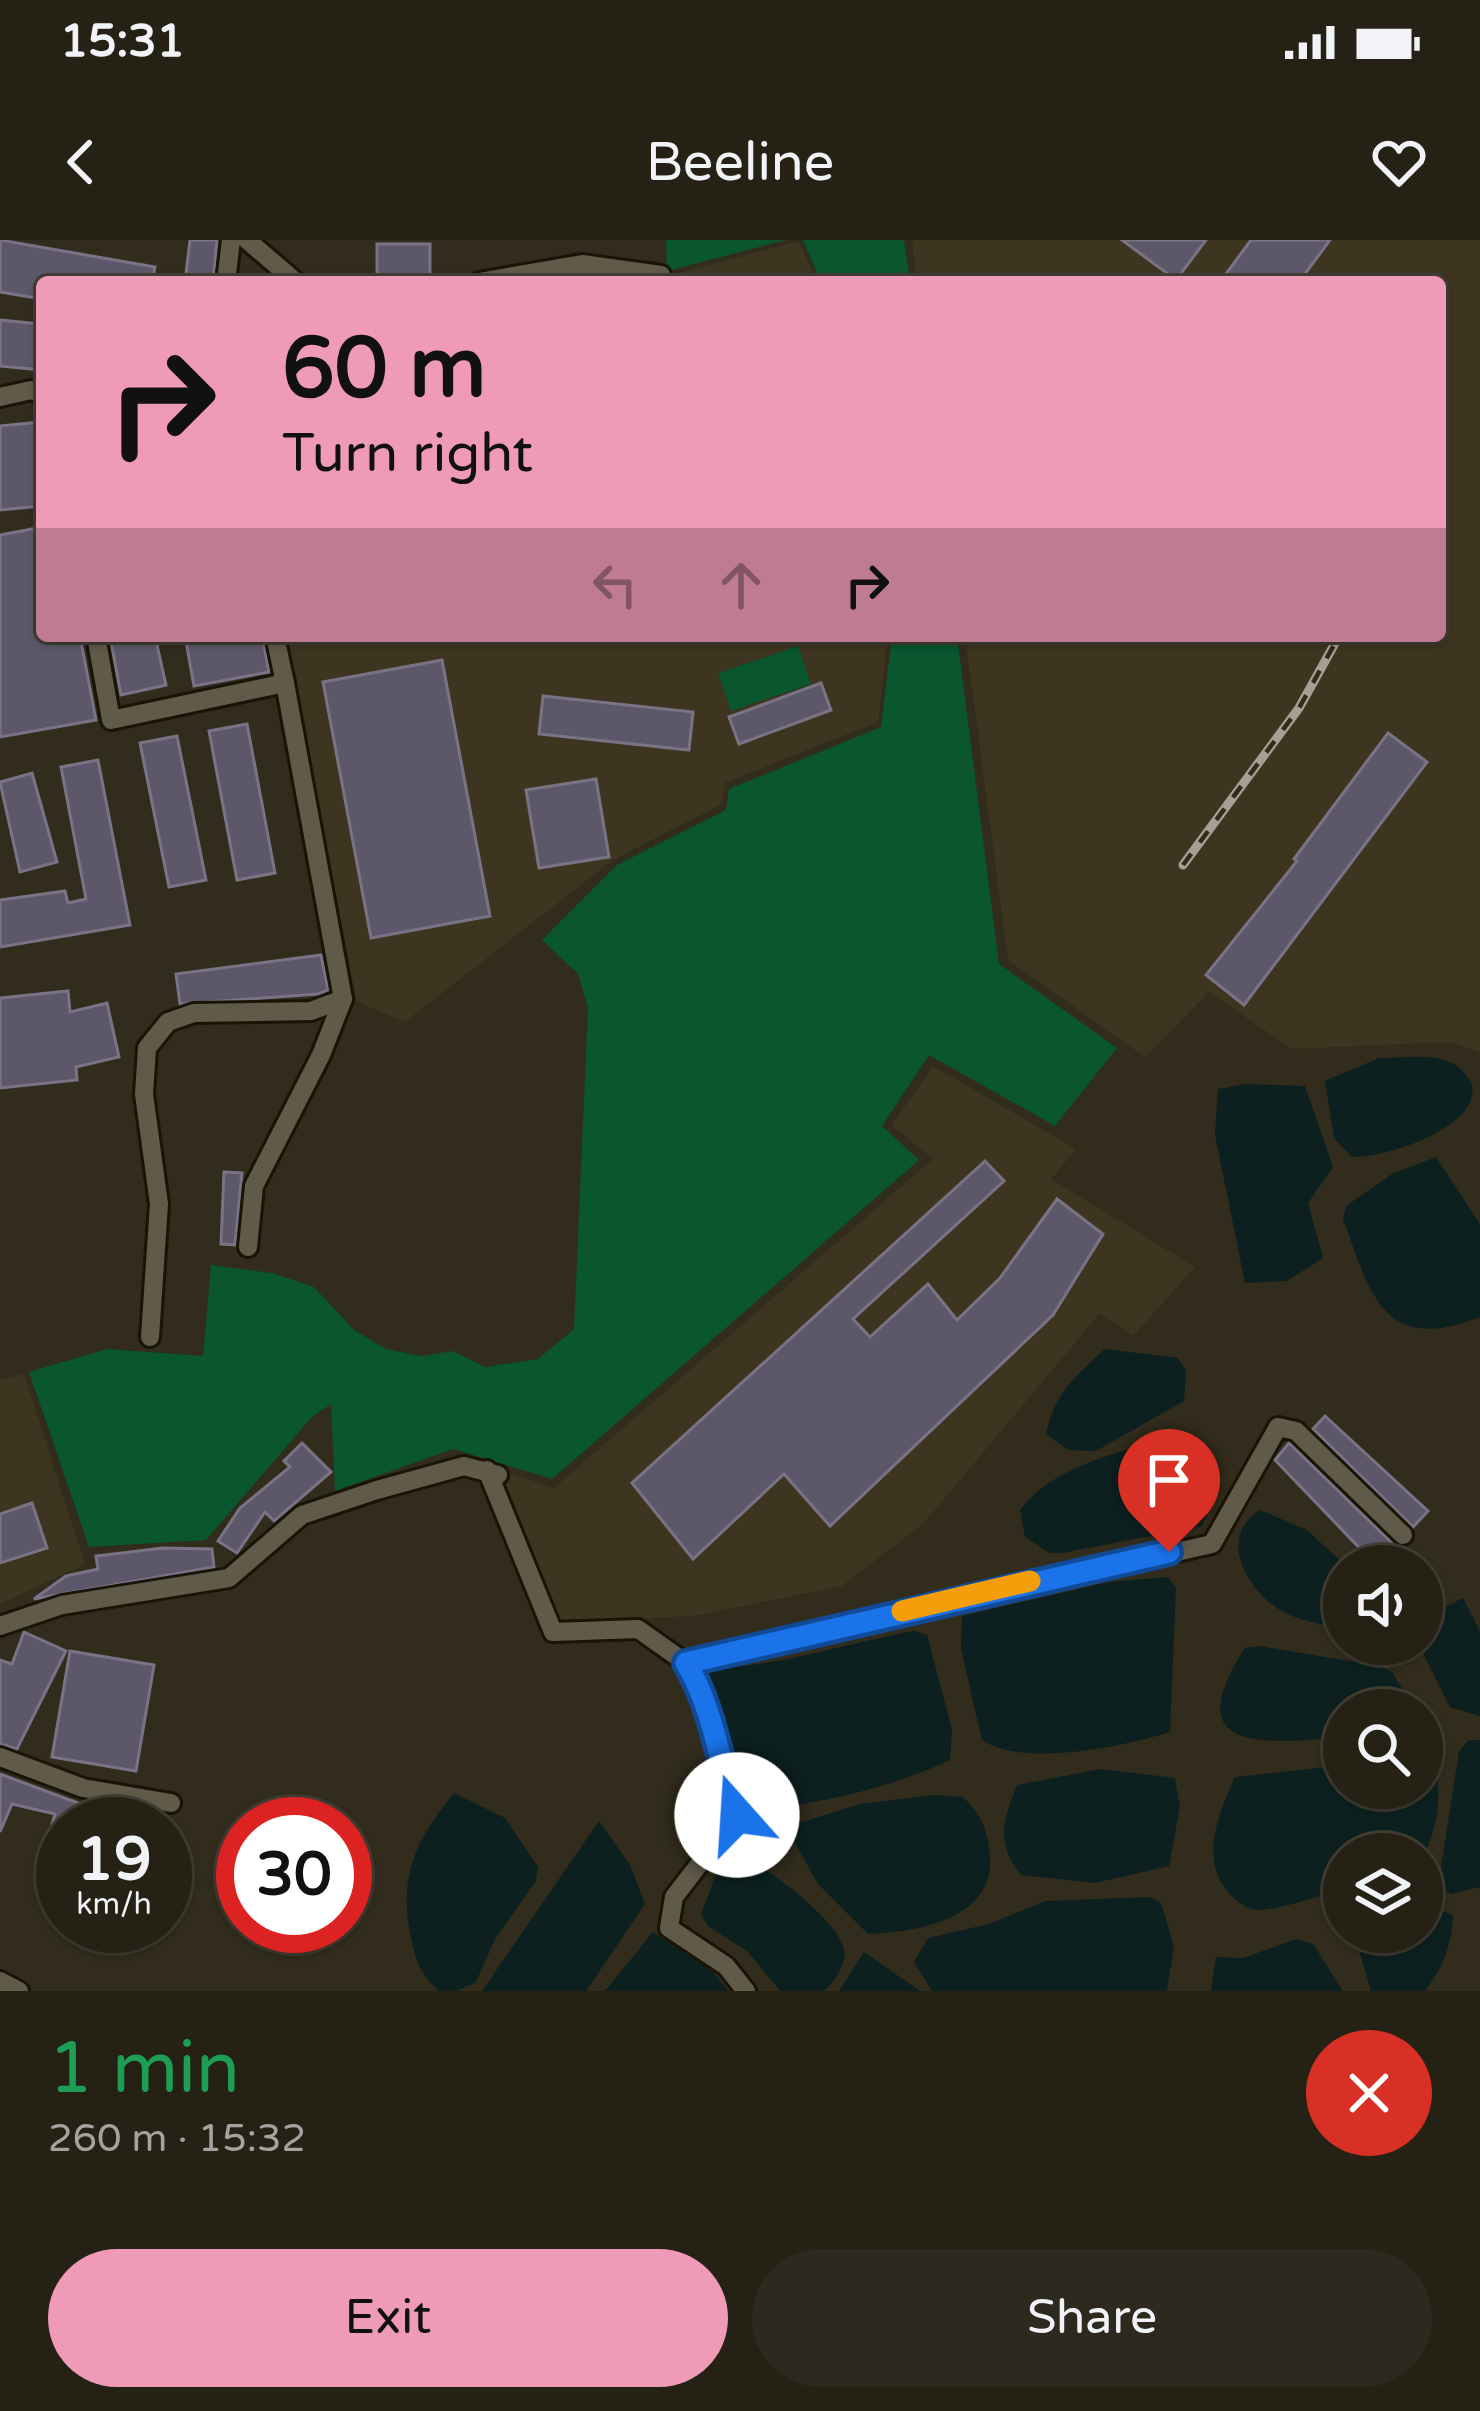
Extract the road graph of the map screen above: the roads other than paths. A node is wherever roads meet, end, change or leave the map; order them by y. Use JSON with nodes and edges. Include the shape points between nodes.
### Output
{"nodes":[{"id":1,"x":231,"y":240,"type":"edge"},
{"id":2,"x":247,"y":240,"type":"edge"},
{"id":3,"x":661,"y":275,"type":"dead end"},
{"id":4,"x":227,"y":276,"type":"edge"},
{"id":5,"x":289,"y":276,"type":"edge"},
{"id":6,"x":513,"y":276,"type":"edge"},
{"id":7,"x":36,"y":392,"type":"edge"},
{"id":8,"x":0,"y":398,"type":"edge"},
{"id":9,"x":97,"y":642,"type":"edge"},
{"id":10,"x":275,"y":642,"type":"edge"},
{"id":11,"x":285,"y":683,"type":"junction"},
{"id":12,"x":343,"y":999,"type":"junction"},
{"id":13,"x":248,"y":1247,"type":"dead end"},
{"id":14,"x":150,"y":1337,"type":"dead end"},
{"id":15,"x":1403,"y":1534,"type":"dead end"},
{"id":16,"x":0,"y":1626,"type":"edge"},
{"id":17,"x":686,"y":1663,"type":"junction"},
{"id":18,"x":0,"y":1757,"type":"edge"},
{"id":19,"x":136,"y":1797,"type":"edge"},
{"id":20,"x":0,"y":1981,"type":"edge"},
{"id":21,"x":19,"y":1991,"type":"edge"},
{"id":22,"x":746,"y":1991,"type":"edge"}],
"edges":[{"from":1,"to":4,"type":"street"},
{"from":2,"to":5,"type":"street"},
{"from":3,"to":6,"type":"street","via":[[582,264]]},
{"from":7,"to":8,"type":"street"},
{"from":9,"to":11,"type":"street","via":[[111,719]]},
{"from":10,"to":11,"type":"street"},
{"from":11,"to":12,"type":"street"},
{"from":12,"to":13,"type":"street","via":[[254,1186]]},
{"from":12,"to":14,"type":"street","via":[[311,1011],[194,1013],[168,1022],[147,1048],[144,1094],[159,1204]]},
{"from":15,"to":17,"type":"street","via":[[1296,1431],[1278,1427],[1212,1544]]},
{"from":16,"to":17,"type":"street","via":[[62,1605],[229,1578],[302,1515],[464,1466],[494,1473],[553,1633],[638,1629]]},
{"from":17,"to":22,"type":"street","via":[[706,1696],[737,1815],[674,1897],[669,1928],[726,1966]]},
{"from":18,"to":19,"type":"street","via":[[83,1788]]},
{"from":20,"to":21,"type":"street"}]}
